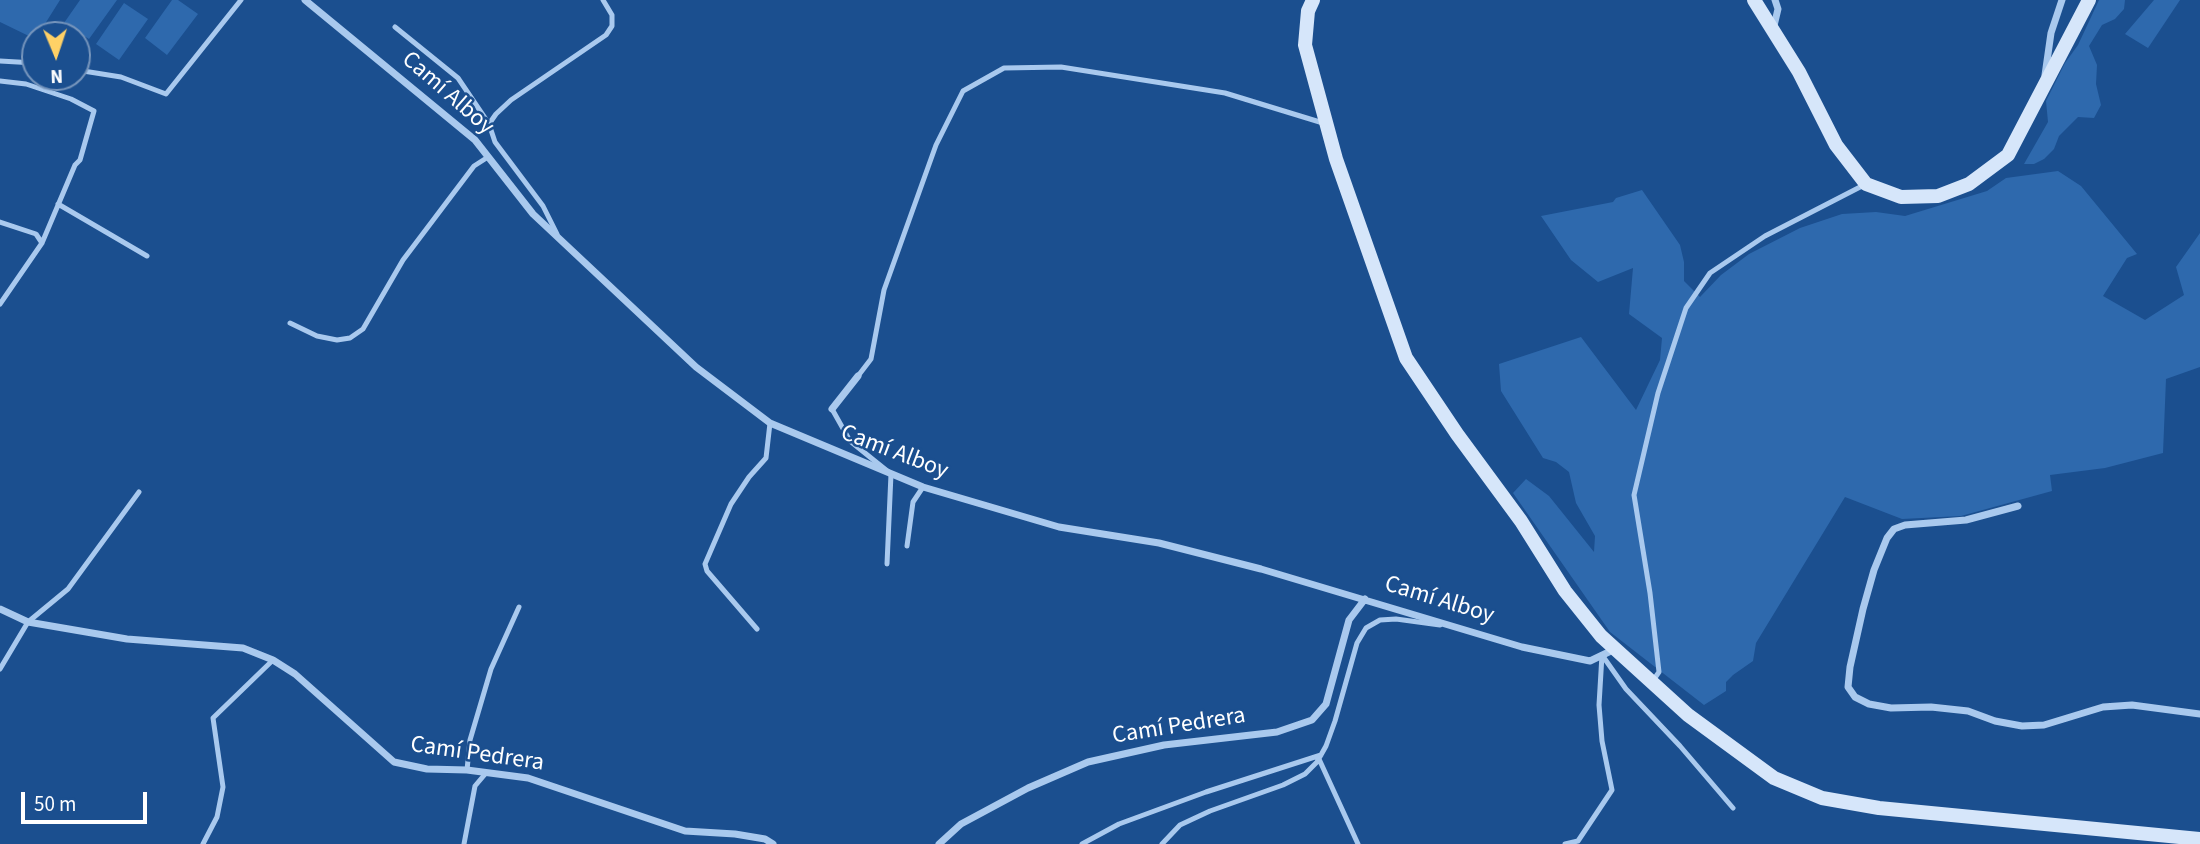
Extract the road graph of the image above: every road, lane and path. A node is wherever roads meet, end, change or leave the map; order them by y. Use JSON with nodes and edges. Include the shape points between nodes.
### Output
{"nodes":[{"id":1,"x":240,"y":0,"type":"edge"},
{"id":2,"x":305,"y":0,"type":"edge"},
{"id":3,"x":603,"y":0,"type":"edge"},
{"id":4,"x":1313,"y":0,"type":"edge"},
{"id":5,"x":1754,"y":0,"type":"edge"},
{"id":6,"x":1775,"y":0,"type":"edge"},
{"id":7,"x":2062,"y":0,"type":"edge"},
{"id":8,"x":2089,"y":0,"type":"edge"},
{"id":9,"x":395,"y":27,"type":"dead end"},
{"id":10,"x":1773,"y":31,"type":"junction"},
{"id":11,"x":0,"y":61,"type":"edge"},
{"id":12,"x":21,"y":63,"type":"edge"},
{"id":13,"x":91,"y":72,"type":"edge"},
{"id":14,"x":0,"y":81,"type":"edge"},
{"id":15,"x":2044,"y":86,"type":"junction"},
{"id":16,"x":489,"y":124,"type":"junction"},
{"id":17,"x":1326,"y":124,"type":"junction"},
{"id":18,"x":488,"y":157,"type":"junction"},
{"id":19,"x":1866,"y":184,"type":"junction"},
{"id":20,"x":58,"y":204,"type":"junction"},
{"id":21,"x":0,"y":222,"type":"edge"},
{"id":22,"x":560,"y":240,"type":"junction"},
{"id":23,"x":42,"y":243,"type":"junction"},
{"id":24,"x":147,"y":256,"type":"dead end"},
{"id":25,"x":0,"y":304,"type":"edge"},
{"id":26,"x":290,"y":323,"type":"dead end"},
{"id":27,"x":858,"y":376,"type":"joint"},
{"id":28,"x":832,"y":410,"type":"joint"},
{"id":29,"x":770,"y":423,"type":"junction"},
{"id":30,"x":891,"y":474,"type":"junction"},
{"id":31,"x":923,"y":487,"type":"junction"},
{"id":32,"x":139,"y":492,"type":"dead end"},
{"id":33,"x":2018,"y":506,"type":"dead end"},
{"id":34,"x":907,"y":546,"type":"dead end"},
{"id":35,"x":887,"y":564,"type":"dead end"},
{"id":36,"x":1365,"y":599,"type":"junction"},
{"id":37,"x":519,"y":607,"type":"dead end"},
{"id":38,"x":0,"y":609,"type":"edge"},
{"id":39,"x":28,"y":622,"type":"junction"},
{"id":40,"x":757,"y":629,"type":"dead end"},
{"id":41,"x":1464,"y":629,"type":"junction"},
{"id":42,"x":1609,"y":652,"type":"junction"},
{"id":43,"x":274,"y":660,"type":"junction"},
{"id":44,"x":0,"y":669,"type":"edge"},
{"id":45,"x":1652,"y":682,"type":"junction"},
{"id":46,"x":2200,"y":714,"type":"edge"},
{"id":47,"x":1320,"y":757,"type":"junction"},
{"id":48,"x":467,"y":770,"type":"junction"},
{"id":49,"x":486,"y":773,"type":"junction"},
{"id":50,"x":1733,"y":808,"type":"dead end"},
{"id":51,"x":2200,"y":839,"type":"edge"},
{"id":52,"x":203,"y":844,"type":"edge"},
{"id":53,"x":464,"y":844,"type":"edge"},
{"id":54,"x":773,"y":844,"type":"edge"},
{"id":55,"x":939,"y":844,"type":"edge"},
{"id":56,"x":1082,"y":844,"type":"edge"},
{"id":57,"x":1162,"y":844,"type":"edge"},
{"id":58,"x":1359,"y":844,"type":"edge"},
{"id":59,"x":1564,"y":844,"type":"edge"}],
"edges":[{"from":1,"to":13,"type":"lane","via":[[166,94],[121,77]]},
{"from":2,"to":18,"type":"street","name":"Camí Alboy","via":[[475,139]]},
{"from":3,"to":16,"type":"lane","via":[[612,15],[606,35],[511,100]]},
{"from":4,"to":17,"type":"main road","via":[[1304,45]]},
{"from":5,"to":10,"type":"main road"},
{"from":6,"to":10,"type":"street","via":[[1779,9]]},
{"from":7,"to":15,"type":"street","via":[[2051,33]]},
{"from":8,"to":15,"type":"main road"},
{"from":9,"to":16,"type":"lane","via":[[458,78]]},
{"from":10,"to":19,"type":"main road","via":[[1836,145]]},
{"from":11,"to":12,"type":"lane"},
{"from":14,"to":20,"type":"lane","via":[[26,84],[94,111],[80,159]]},
{"from":15,"to":19,"type":"main road","via":[[2008,155],[1969,184],[1938,196],[1900,197]]},
{"from":16,"to":22,"type":"lane","via":[[495,142],[543,206]]},
{"from":17,"to":27,"type":"lane","via":[[1225,93],[1060,67],[1004,68],[963,91],[936,145],[884,290],[871,359]]},
{"from":17,"to":42,"type":"main road","via":[[1406,358]]},
{"from":18,"to":22,"type":"street","name":"Camí Alboy"},
{"from":18,"to":26,"type":"lane","via":[[474,166],[403,260],[363,329],[337,340]]},
{"from":19,"to":45,"type":"lane","via":[[1765,236],[1710,273],[1686,308],[1658,393],[1634,495],[1659,672]]},
{"from":20,"to":23,"type":"lane"},
{"from":20,"to":24,"type":"lane"},
{"from":21,"to":23,"type":"lane","via":[[36,234]]},
{"from":22,"to":29,"type":"street","name":"Camí Alboy","via":[[696,367]]},
{"from":23,"to":25,"type":"lane"},
{"from":27,"to":28,"type":"street"},
{"from":28,"to":30,"type":"lane","via":[[850,441]]},
{"from":29,"to":30,"type":"street","name":"Camí Alboy"},
{"from":29,"to":40,"type":"lane","via":[[766,458],[730,504],[705,564]]},
{"from":30,"to":31,"type":"street","name":"Camí Alboy"},
{"from":30,"to":35,"type":"lane"},
{"from":31,"to":34,"type":"lane","via":[[913,502]]},
{"from":31,"to":36,"type":"street","name":"Camí Alboy","via":[[1059,527],[1159,543]]},
{"from":32,"to":39,"type":"lane","via":[[68,589]]},
{"from":33,"to":46,"type":"street","via":[[1966,520],[1894,529],[1874,570],[1863,609],[1848,688],[1855,697],[1891,708],[1931,706],[1968,711],[2022,726],[2044,725],[2103,707],[2133,705]]},
{"from":36,"to":41,"type":"street","name":"Camí Alboy"},
{"from":36,"to":55,"type":"street","name":"Camí Pedrera","via":[[1349,620],[1326,704],[1312,720],[1277,732],[1164,745],[1088,762],[961,824]]},
{"from":37,"to":48,"type":"lane","via":[[491,669],[470,740]]},
{"from":38,"to":39,"type":"street","name":"Camí Pedrera"},
{"from":39,"to":43,"type":"street","name":"Camí Pedrera","via":[[127,639],[243,649]]},
{"from":39,"to":44,"type":"lane"},
{"from":41,"to":42,"type":"street","name":"Camí Alboy","via":[[1590,661]]},
{"from":41,"to":47,"type":"lane","via":[[1396,619],[1380,620],[1366,628]]},
{"from":42,"to":45,"type":"main road"},
{"from":42,"to":50,"type":"lane","via":[[1626,689]]},
{"from":42,"to":59,"type":"lane","via":[[1599,705],[1612,790],[1578,841]]},
{"from":43,"to":48,"type":"street","name":"Camí Pedrera","via":[[394,762]]},
{"from":43,"to":52,"type":"lane","via":[[213,718],[223,787],[217,817]]},
{"from":45,"to":51,"type":"main road","via":[[1688,715],[1774,778],[1822,798],[1879,808]]},
{"from":47,"to":56,"type":"lane","via":[[1206,792],[1119,824]]},
{"from":47,"to":57,"type":"lane","via":[[1305,774],[1283,785],[1180,825]]},
{"from":47,"to":58,"type":"lane"},
{"from":48,"to":49,"type":"street","name":"Camí Pedrera"},
{"from":49,"to":53,"type":"lane","via":[[475,786]]},
{"from":49,"to":54,"type":"street","name":"Camí Pedrera","via":[[528,778],[685,831],[735,834]]}]}
